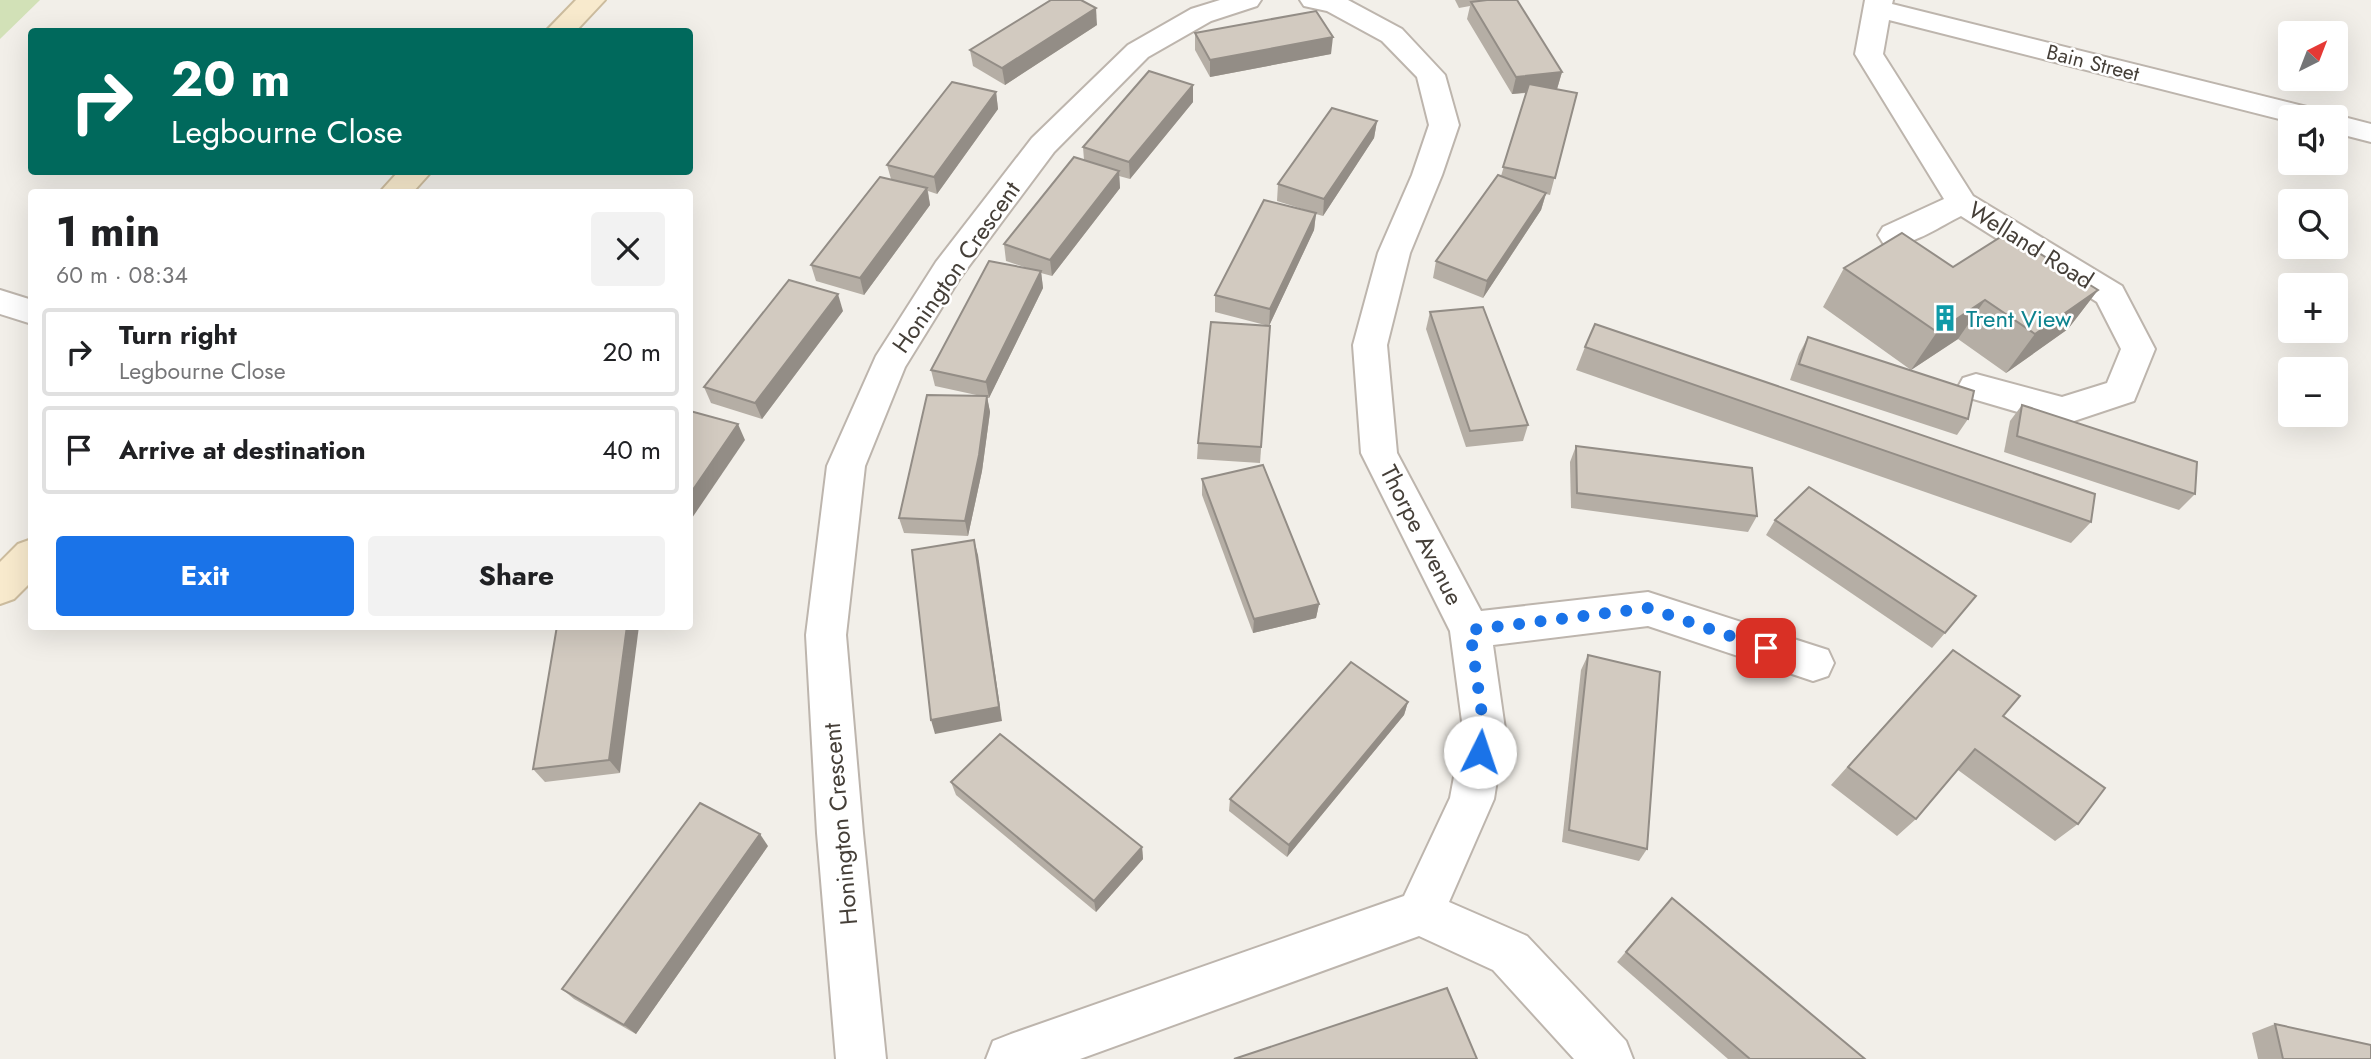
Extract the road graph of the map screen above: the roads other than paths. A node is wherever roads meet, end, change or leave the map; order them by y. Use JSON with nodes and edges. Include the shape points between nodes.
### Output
{"nodes":[{"id":1,"x":591,"y":0,"type":"edge"},
{"id":2,"x":1247,"y":0,"type":"edge"},
{"id":3,"x":1314,"y":0,"type":"edge"},
{"id":4,"x":1878,"y":4,"type":"edge"},
{"id":5,"x":563,"y":28,"type":"edge"},
{"id":6,"x":2278,"y":109,"type":"edge"},
{"id":7,"x":2348,"y":127,"type":"edge"},
{"id":8,"x":2371,"y":133,"type":"edge"},
{"id":9,"x":413,"y":175,"type":"edge"},
{"id":10,"x":398,"y":189,"type":"edge"},
{"id":11,"x":1962,"y":203,"type":"junction"},
{"id":12,"x":1894,"y":234,"type":"edge"},
{"id":13,"x":0,"y":302,"type":"edge"},
{"id":14,"x":28,"y":311,"type":"edge"},
{"id":15,"x":1976,"y":387,"type":"dead end"},
{"id":16,"x":28,"y":559,"type":"edge"},
{"id":17,"x":0,"y":587,"type":"edge"},
{"id":18,"x":1470,"y":630,"type":"junction"},
{"id":19,"x":1813,"y":663,"type":"dead end"},
{"id":20,"x":1420,"y":913,"type":"junction"},
{"id":21,"x":860,"y":1059,"type":"edge"},
{"id":22,"x":1010,"y":1059,"type":"edge"},
{"id":23,"x":1608,"y":1059,"type":"edge"}],
"edges":[{"from":1,"to":5,"type":"main road"},
{"from":2,"to":21,"type":"street","name":"Honington Crescent","via":[[1201,15],[1138,51],[1043,145],[948,270],[888,365],[846,466],[826,635]]},
{"from":3,"to":18,"type":"street","name":"Thorpe Avenue","via":[[1335,4],[1392,35],[1431,75],[1444,125],[1394,253],[1370,345],[1379,453]]},
{"from":4,"to":6,"type":"street","name":"Bain Street"},
{"from":4,"to":11,"type":"street","name":"Welland Road","via":[[1869,54]]},
{"from":7,"to":8,"type":"street"},
{"from":9,"to":10,"type":"main road"},
{"from":11,"to":12,"type":"street"},
{"from":11,"to":15,"type":"street","name":"Welland Road","via":[[2110,294],[2138,349],[2121,392],[2062,411]]},
{"from":13,"to":14,"type":"street"},
{"from":16,"to":17,"type":"main road"},
{"from":18,"to":19,"type":"street","via":[[1648,608]]},
{"from":18,"to":20,"type":"street","name":"Thorpe Avenue","via":[[1484,729],[1472,799]]},
{"from":20,"to":22,"type":"street"},
{"from":20,"to":23,"type":"street","via":[[1510,953]]}]}
